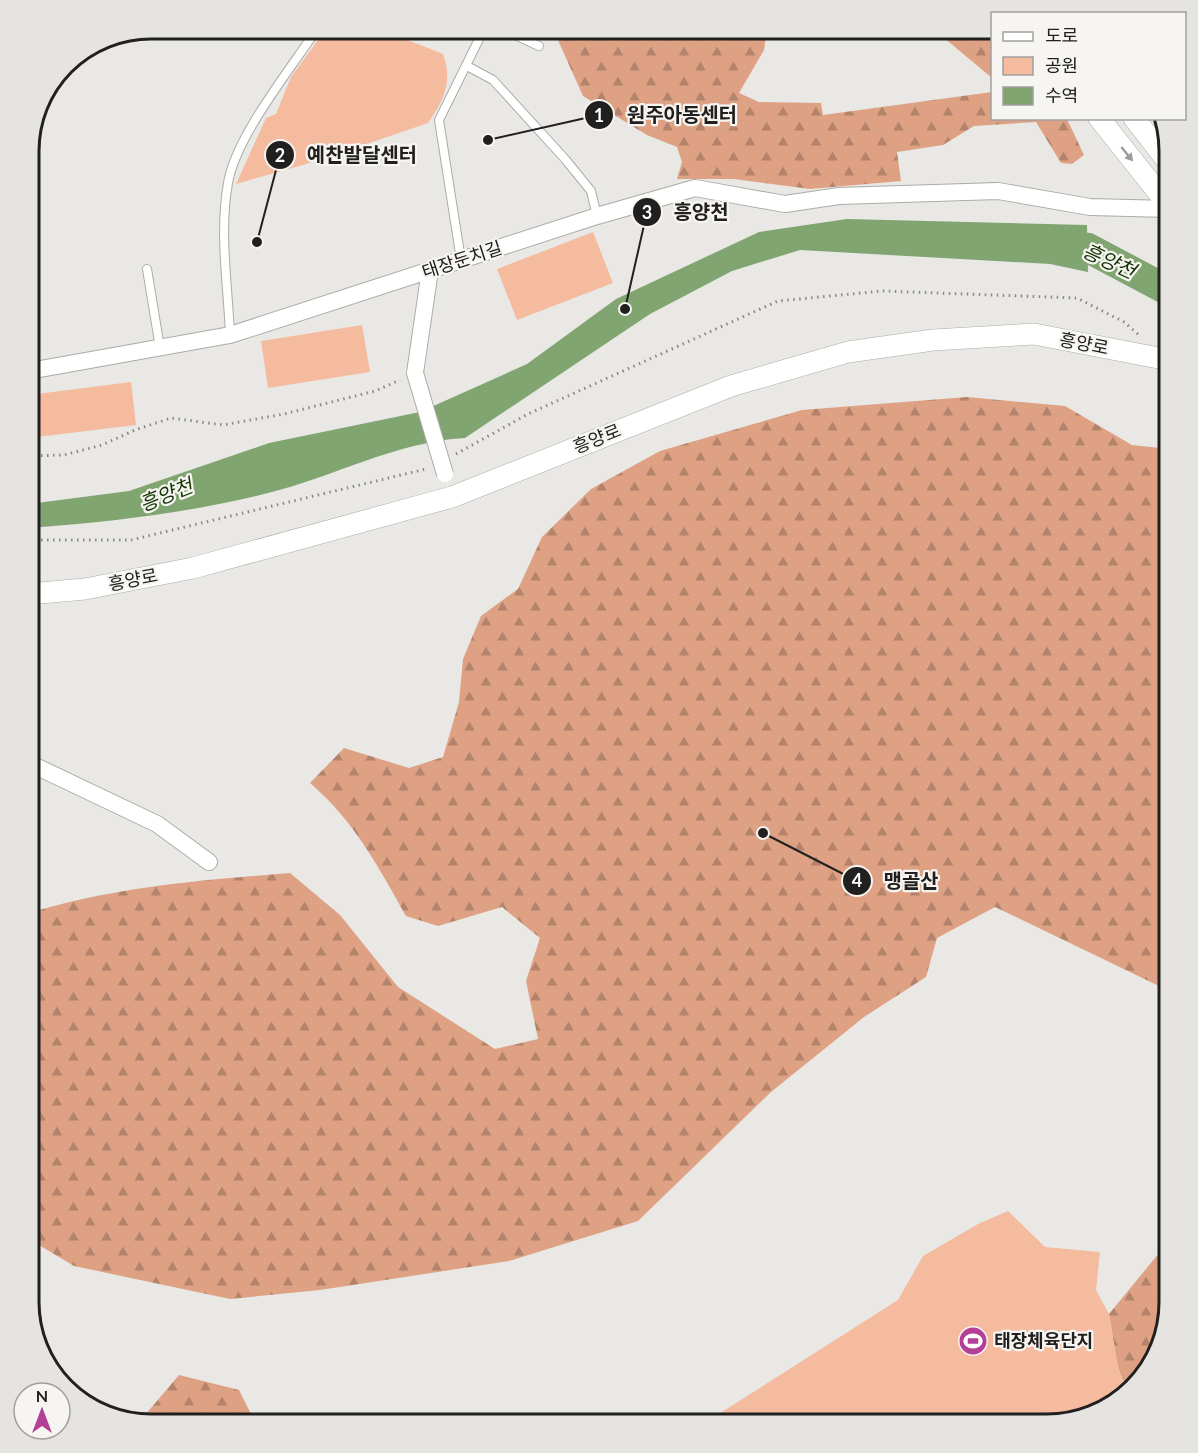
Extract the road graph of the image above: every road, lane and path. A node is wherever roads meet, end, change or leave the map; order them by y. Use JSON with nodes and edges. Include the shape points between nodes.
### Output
{"nodes":[{"id":1,"x":310,"y":39,"type":"edge"},
{"id":2,"x":479,"y":39,"type":"edge"},
{"id":3,"x":524,"y":39,"type":"edge"},
{"id":4,"x":539,"y":46,"type":"dead end"},
{"id":5,"x":467,"y":66,"type":"junction"},
{"id":6,"x":1101,"y":120,"type":"edge"},
{"id":7,"x":1136,"y":120,"type":"edge"},
{"id":8,"x":1159,"y":149,"type":"edge"},
{"id":9,"x":1159,"y":194,"type":"edge"},
{"id":10,"x":1159,"y":202,"type":"edge"},
{"id":11,"x":597,"y":216,"type":"junction"},
{"id":12,"x":462,"y":260,"type":"junction"},
{"id":13,"x":147,"y":269,"type":"dead end"},
{"id":14,"x":430,"y":270,"type":"junction"},
{"id":15,"x":230,"y":335,"type":"junction"},
{"id":16,"x":1141,"y":337,"type":"dead end"},
{"id":17,"x":160,"y":349,"type":"junction"},
{"id":18,"x":1159,"y":357,"type":"edge"},
{"id":19,"x":39,"y":368,"type":"edge"},
{"id":20,"x":415,"y":373,"type":"junction"},
{"id":21,"x":39,"y":456,"type":"edge"},
{"id":22,"x":452,"y":457,"type":"dead end"},
{"id":23,"x":439,"y":471,"type":"junction"},
{"id":24,"x":452,"y":497,"type":"junction"},
{"id":25,"x":39,"y":540,"type":"edge"},
{"id":26,"x":39,"y":593,"type":"edge"},
{"id":27,"x":39,"y":768,"type":"edge"},
{"id":28,"x":209,"y":862,"type":"dead end"}],
"edges":[{"from":1,"to":15,"type":"lane","via":[[244,141],[228,181],[223,233]]},
{"from":2,"to":5,"type":"lane"},
{"from":3,"to":4,"type":"lane"},
{"from":5,"to":11,"type":"lane","via":[[493,80],[565,159],[591,191]]},
{"from":5,"to":12,"type":"lane","via":[[439,120]]},
{"from":6,"to":9,"type":"street","one_way":true},
{"from":7,"to":8,"type":"street"},
{"from":10,"to":11,"type":"street","name":"태장둔치길","via":[[1090,207],[998,191],[839,196],[785,204],[695,188]]},
{"from":11,"to":12,"type":"street","name":"태장둔치길"},
{"from":12,"to":14,"type":"street","name":"태장둔치길"},
{"from":13,"to":17,"type":"lane"},
{"from":14,"to":15,"type":"street","name":"태장둔치길"},
{"from":14,"to":20,"type":"street"},
{"from":15,"to":17,"type":"street","name":"태장둔치길"},
{"from":16,"to":22,"type":"path","via":[[1124,322],[1077,298],[882,291],[778,301],[528,414]]},
{"from":17,"to":19,"type":"street","name":"태장둔치길"},
{"from":18,"to":24,"type":"street","name":"흥양로","via":[[1034,334],[933,340],[848,352],[731,386]]},
{"from":20,"to":21,"type":"path","via":[[375,392],[284,414],[223,425],[171,418],[102,445],[64,455]]},
{"from":20,"to":23,"type":"street","bridge":true},
{"from":23,"to":24,"type":"street"},
{"from":23,"to":25,"type":"path","via":[[131,540]]},
{"from":24,"to":26,"type":"street","name":"흥양로","via":[[193,568],[85,589]]},
{"from":27,"to":28,"type":"street","via":[[157,824]]}]}
